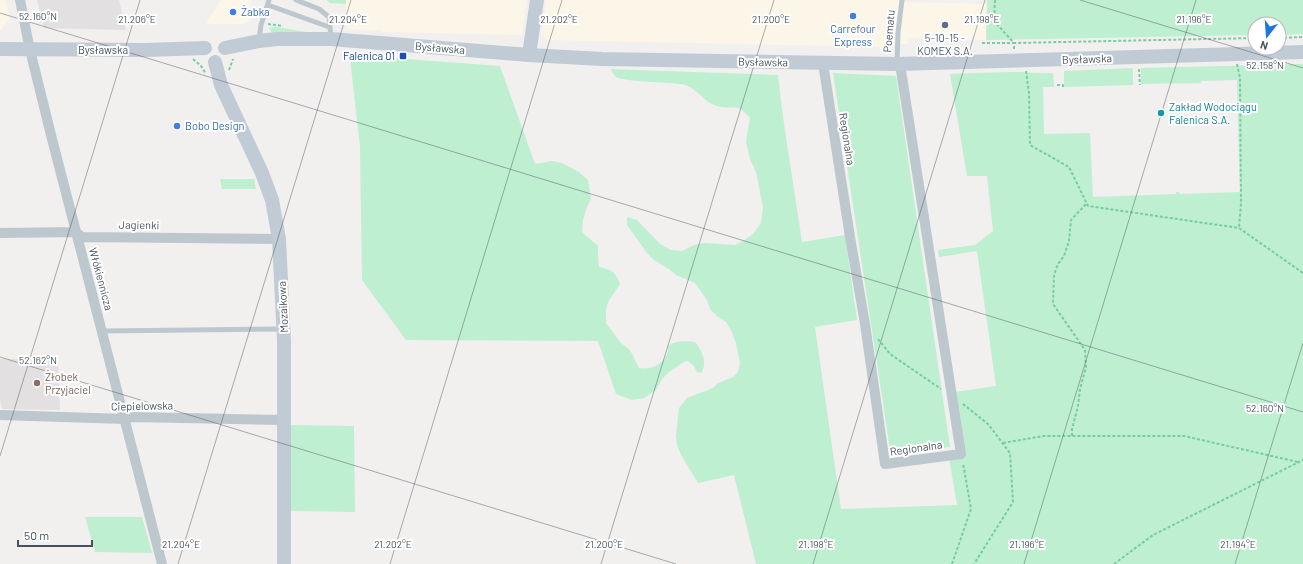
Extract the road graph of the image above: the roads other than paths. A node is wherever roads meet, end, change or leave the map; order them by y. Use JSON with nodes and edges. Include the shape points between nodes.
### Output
{"nodes":[{"id":1,"x":20,"y":0,"type":"edge"},
{"id":2,"x":296,"y":0,"type":"edge"},
{"id":3,"x":537,"y":0,"type":"edge"},
{"id":4,"x":902,"y":0,"type":"edge"},
{"id":5,"x":269,"y":3,"type":"edge"},
{"id":6,"x":330,"y":33,"type":"junction"},
{"id":7,"x":259,"y":40,"type":"junction"},
{"id":8,"x":205,"y":48,"type":"junction"},
{"id":9,"x":225,"y":48,"type":"junction"},
{"id":10,"x":0,"y":49,"type":"edge"},
{"id":11,"x":30,"y":50,"type":"junction"},
{"id":12,"x":1303,"y":52,"type":"edge"},
{"id":13,"x":529,"y":56,"type":"junction"},
{"id":14,"x":215,"y":62,"type":"junction"},
{"id":15,"x":823,"y":63,"type":"junction"},
{"id":16,"x":898,"y":64,"type":"junction"},
{"id":17,"x":76,"y":232,"type":"junction"},
{"id":18,"x":0,"y":233,"type":"edge"},
{"id":19,"x":279,"y":239,"type":"junction"},
{"id":20,"x":284,"y":329,"type":"junction"},
{"id":21,"x":102,"y":331,"type":"junction"},
{"id":22,"x":0,"y":415,"type":"edge"},
{"id":23,"x":124,"y":419,"type":"junction"},
{"id":24,"x":284,"y":420,"type":"junction"},
{"id":25,"x":162,"y":564,"type":"edge"},
{"id":26,"x":284,"y":564,"type":"edge"}],
"edges":[{"from":1,"to":11,"type":"street","name":"Włókiennicza"},
{"from":2,"to":6,"type":"lane","via":[[320,9],[328,17]]},
{"from":3,"to":13,"type":"street"},
{"from":4,"to":16,"type":"lane","name":"Poematu"},
{"from":5,"to":6,"type":"lane"},
{"from":5,"to":7,"type":"lane"},
{"from":6,"to":7,"type":"street","name":"Bysławska"},
{"from":6,"to":13,"type":"street","name":"Bysławska"},
{"from":7,"to":9,"type":"street","name":"Bysławska"},
{"from":8,"to":9,"type":"street","via":[[209,43],[216,41]]},
{"from":8,"to":11,"type":"street","name":"Bysławska"},
{"from":8,"to":14,"type":"street","via":[[206,56]]},
{"from":9,"to":14,"type":"street","via":[[224,57]]},
{"from":10,"to":11,"type":"street","name":"Bysławska"},
{"from":11,"to":17,"type":"street","name":"Włókiennicza"},
{"from":12,"to":16,"type":"street","name":"Bysławska"},
{"from":13,"to":15,"type":"street","name":"Bysławska"},
{"from":14,"to":19,"type":"street","name":"Mozaikowa","via":[[221,85],[262,172],[272,200]]},
{"from":15,"to":16,"type":"street","name":"Bysławska"},
{"from":15,"to":16,"type":"street","name":"Regionalna","via":[[885,464],[961,454]]},
{"from":17,"to":18,"type":"street","name":"Jagienki"},
{"from":17,"to":19,"type":"street","name":"Jagienki","via":[[82,237]]},
{"from":17,"to":21,"type":"street","name":"Włókiennicza"},
{"from":19,"to":20,"type":"street","name":"Mozaikowa"},
{"from":20,"to":21,"type":"lane"},
{"from":20,"to":24,"type":"street","name":"Mozaikowa"},
{"from":21,"to":23,"type":"street","name":"Włókiennicza"},
{"from":22,"to":23,"type":"street","name":"Ciepielowska"},
{"from":23,"to":24,"type":"street","name":"Ciepielowska","via":[[133,417]]},
{"from":23,"to":25,"type":"street","name":"Włókiennicza"},
{"from":24,"to":26,"type":"street","name":"Mozaikowa"}]}
